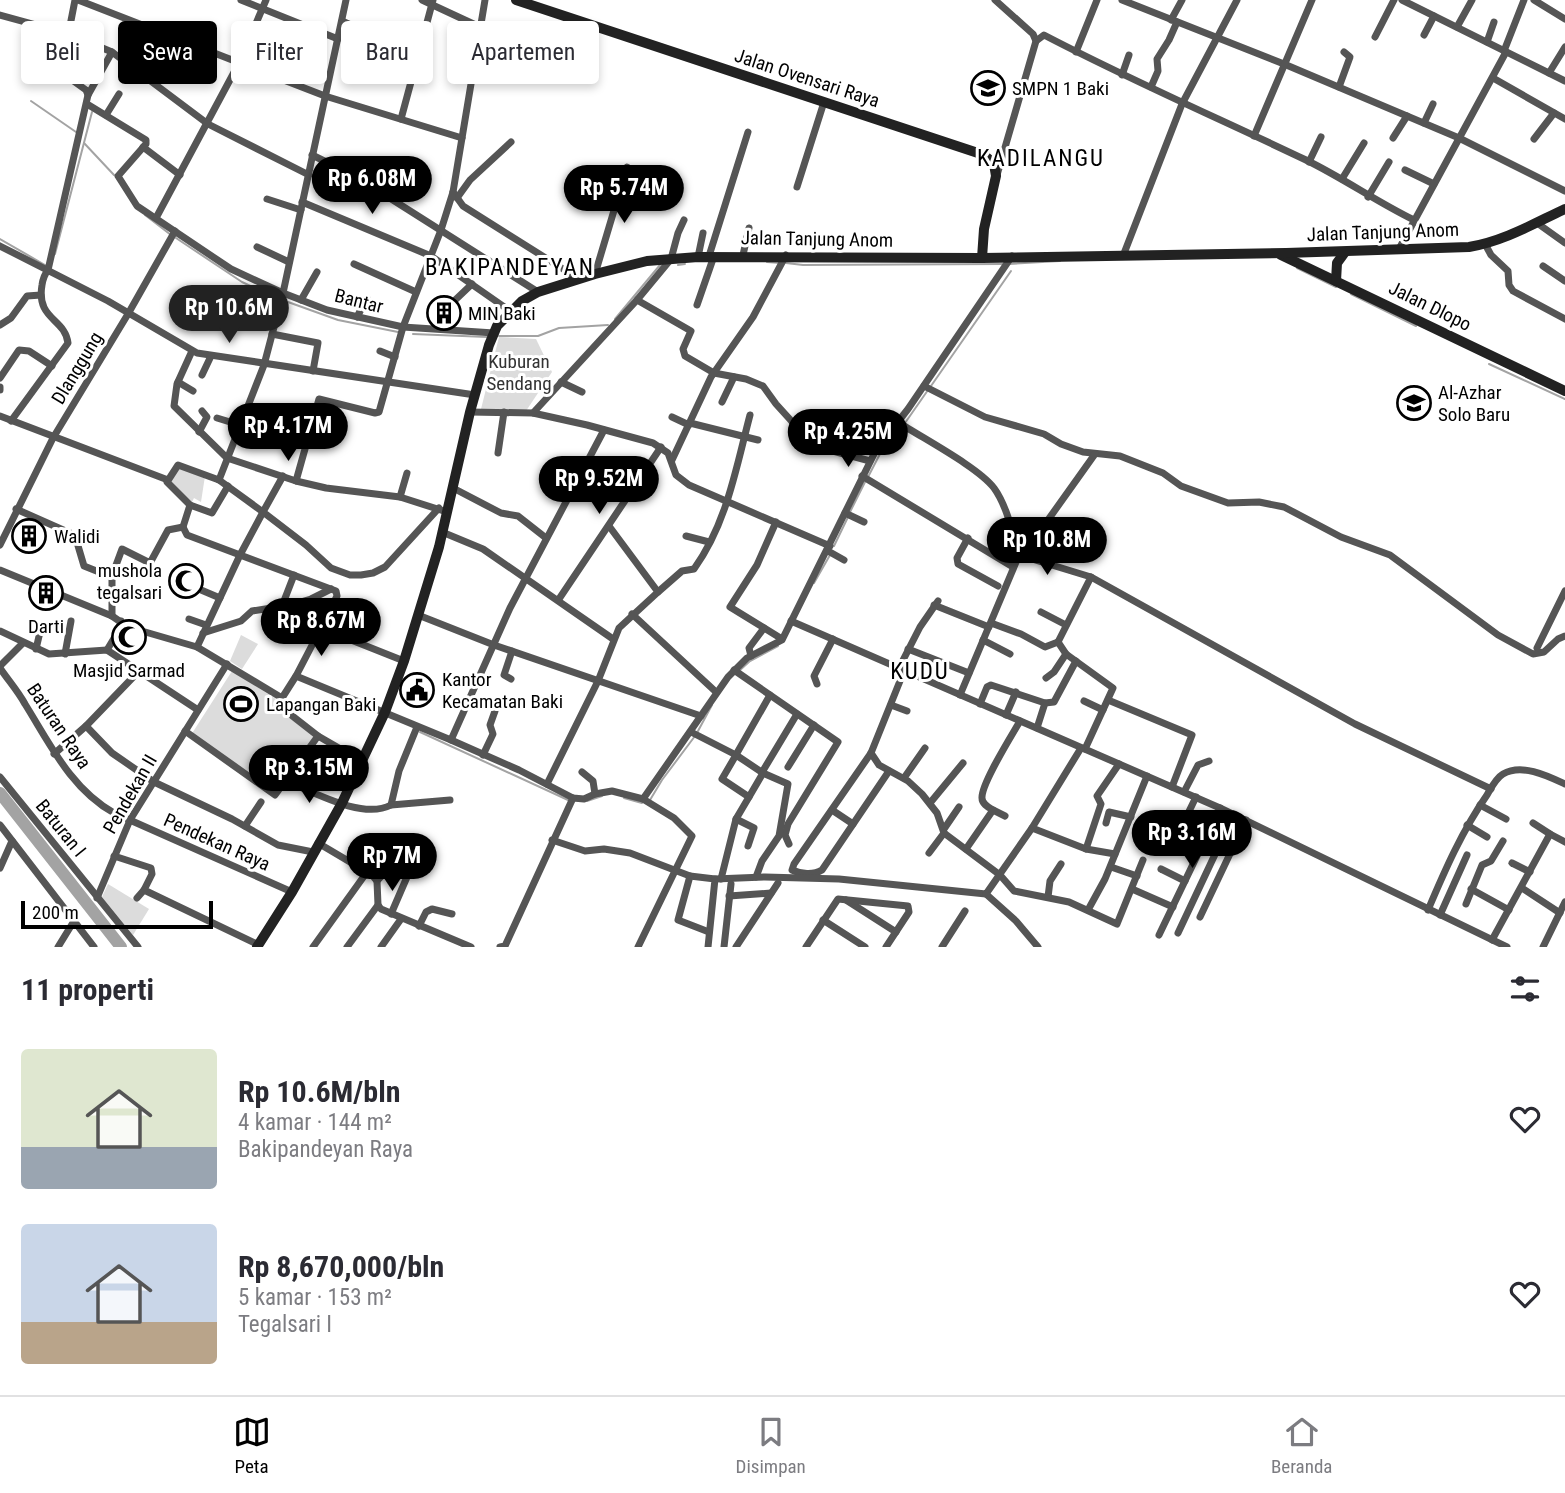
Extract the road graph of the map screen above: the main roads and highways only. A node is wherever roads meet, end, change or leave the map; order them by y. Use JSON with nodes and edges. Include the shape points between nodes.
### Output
{"nodes":[{"id":1,"x":516,"y":0,"type":"edge"},
{"id":2,"x":1565,"y":209,"type":"edge"},
{"id":3,"x":1345,"y":251,"type":"junction"},
{"id":4,"x":1279,"y":254,"type":"junction"},
{"id":5,"x":982,"y":258,"type":"junction"},
{"id":6,"x":1336,"y":281,"type":"junction"},
{"id":7,"x":1565,"y":391,"type":"edge"},
{"id":8,"x":258,"y":946,"type":"edge"}],
"edges":[{"from":1,"to":5,"type":"main road","name":"Jalan Ovensari Raya","via":[[984,155],[994,164],[996,176]]},
{"from":2,"to":3,"type":"main road","name":"Jalan Tanjung Anom","via":[[1485,244]]},
{"from":3,"to":4,"type":"main road","name":"Jalan Tanjung Anom"},
{"from":3,"to":6,"type":"main road"},
{"from":4,"to":5,"type":"main road","name":"Jalan Tanjung Anom","via":[[1009,262]]},
{"from":4,"to":6,"type":"main road","name":"Jalan Dlopo"},
{"from":5,"to":8,"type":"main road","name":"Jalan Tanjung Anom","via":[[783,260],[743,255],[671,259],[637,263],[538,292],[510,311],[494,333],[453,488],[443,510],[442,532],[385,712],[342,803]]},
{"from":6,"to":7,"type":"main road","name":"Jalan Dlopo"}]}
